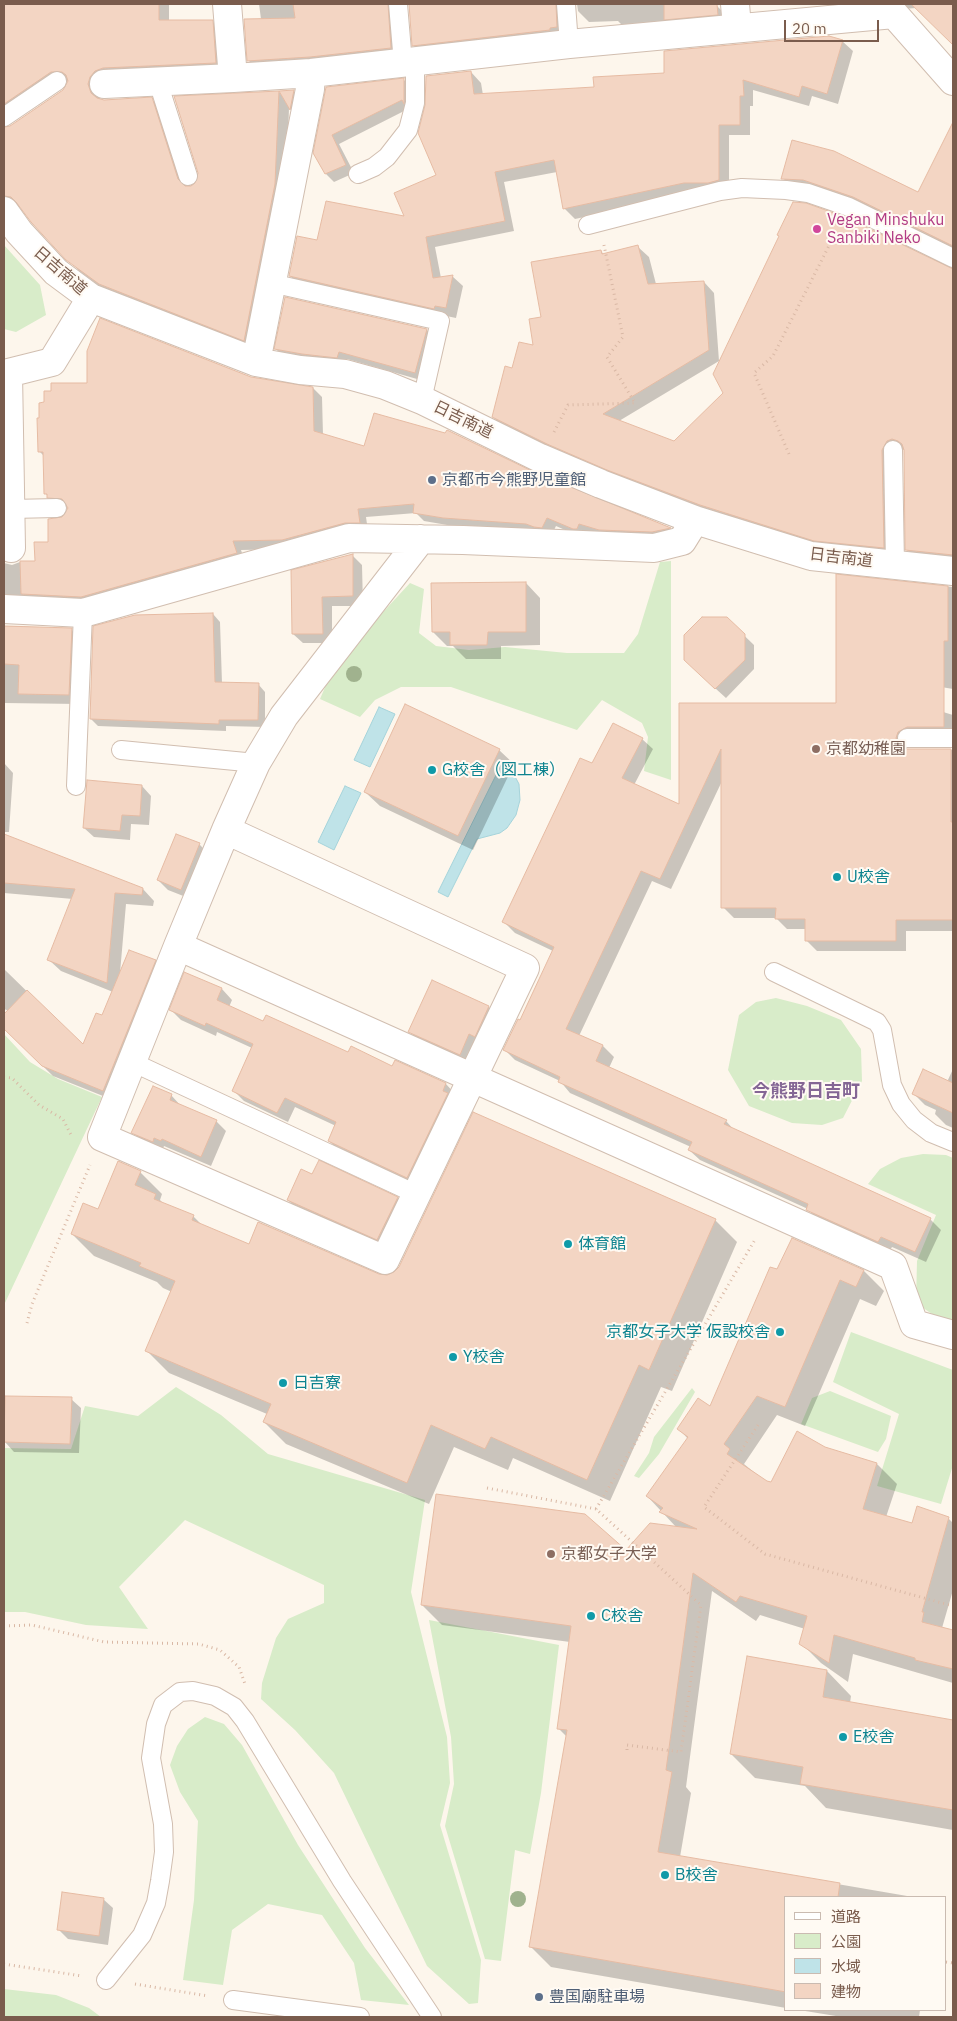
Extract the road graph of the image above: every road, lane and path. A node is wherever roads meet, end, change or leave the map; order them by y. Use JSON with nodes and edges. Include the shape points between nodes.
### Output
{"nodes":[{"id":1,"x":227,"y":4,"type":"edge"},
{"id":2,"x":398,"y":4,"type":"edge"},
{"id":3,"x":566,"y":4,"type":"edge"},
{"id":4,"x":736,"y":15,"type":"edge"},
{"id":5,"x":569,"y":44,"type":"junction"},
{"id":6,"x":409,"y":62,"type":"junction"},
{"id":7,"x":311,"y":73,"type":"junction"},
{"id":8,"x":233,"y":78,"type":"junction"},
{"id":9,"x":953,"y":81,"type":"edge"},
{"id":10,"x":56,"y":82,"type":"dead end"},
{"id":11,"x":158,"y":82,"type":"junction"},
{"id":12,"x":104,"y":84,"type":"dead end"},
{"id":13,"x":4,"y":117,"type":"edge"},
{"id":14,"x":358,"y":174,"type":"dead end"},
{"id":15,"x":188,"y":176,"type":"dead end"},
{"id":16,"x":849,"y":206,"type":"junction"},
{"id":17,"x":4,"y":211,"type":"edge"},
{"id":18,"x":594,"y":224,"type":"joint"},
{"id":19,"x":953,"y":258,"type":"edge"},
{"id":20,"x":271,"y":283,"type":"junction"},
{"id":21,"x":91,"y":298,"type":"junction"},
{"id":22,"x":256,"y":362,"type":"junction"},
{"id":23,"x":422,"y":400,"type":"junction"},
{"id":24,"x":893,"y":450,"type":"dead end"},
{"id":25,"x":789,"y":454,"type":"dead end"},
{"id":26,"x":540,"y":458,"type":"junction"},
{"id":27,"x":56,"y":508,"type":"dead end"},
{"id":28,"x":11,"y":509,"type":"junction"},
{"id":29,"x":695,"y":520,"type":"junction"},
{"id":30,"x":421,"y":539,"type":"junction"},
{"id":31,"x":11,"y":548,"type":"dead end"},
{"id":32,"x":895,"y":565,"type":"junction"},
{"id":33,"x":953,"y":571,"type":"edge"},
{"id":34,"x":4,"y":609,"type":"edge"},
{"id":35,"x":83,"y":613,"type":"junction"},
{"id":36,"x":907,"y":738,"type":"dead end"},
{"id":37,"x":953,"y":738,"type":"edge"},
{"id":38,"x":121,"y":750,"type":"dead end"},
{"id":39,"x":256,"y":763,"type":"junction"},
{"id":40,"x":76,"y":786,"type":"dead end"},
{"id":41,"x":226,"y":830,"type":"junction"},
{"id":42,"x":178,"y":946,"type":"junction"},
{"id":43,"x":774,"y":972,"type":"dead end"},
{"id":44,"x":132,"y":1062,"type":"junction"},
{"id":45,"x":4,"y":1077,"type":"edge"},
{"id":46,"x":472,"y":1078,"type":"junction"},
{"id":47,"x":102,"y":1137,"type":"junction"},
{"id":48,"x":953,"y":1142,"type":"edge"},
{"id":49,"x":416,"y":1194,"type":"junction"},
{"id":50,"x":772,"y":1212,"type":"junction"},
{"id":51,"x":27,"y":1323,"type":"dead end"},
{"id":52,"x":953,"y":1335,"type":"edge"},
{"id":53,"x":758,"y":1425,"type":"dead end"},
{"id":54,"x":487,"y":1488,"type":"dead end"},
{"id":55,"x":596,"y":1509,"type":"junction"},
{"id":56,"x":953,"y":1606,"type":"edge"},
{"id":57,"x":4,"y":1626,"type":"edge"},
{"id":58,"x":234,"y":1707,"type":"junction"},
{"id":59,"x":627,"y":1751,"type":"dead end"},
{"id":60,"x":106,"y":1980,"type":"dead end"},
{"id":61,"x":157,"y":1988,"type":"dead end"},
{"id":62,"x":233,"y":2000,"type":"joint"},
{"id":63,"x":308,"y":2014,"type":"edge"},
{"id":64,"x":360,"y":2017,"type":"edge"},
{"id":65,"x":432,"y":2017,"type":"edge"}],
"edges":[{"from":1,"to":8,"type":"street"},
{"from":2,"to":6,"type":"lane"},
{"from":3,"to":5,"type":"lane"},
{"from":4,"to":5,"type":"street"},
{"from":4,"to":9,"type":"street","via":[[894,14]]},
{"from":5,"to":6,"type":"street"},
{"from":6,"to":7,"type":"street"},
{"from":6,"to":14,"type":"lane","via":[[415,103],[408,130],[387,157]]},
{"from":7,"to":8,"type":"street"},
{"from":7,"to":20,"type":"street"},
{"from":8,"to":11,"type":"street"},
{"from":10,"to":13,"type":"lane"},
{"from":11,"to":12,"type":"street"},
{"from":11,"to":15,"type":"lane"},
{"from":16,"to":18,"type":"lane","via":[[786,190],[742,188],[698,195]]},
{"from":16,"to":19,"type":"lane"},
{"from":16,"to":25,"type":"path","via":[[773,356],[754,373]]},
{"from":17,"to":21,"type":"street","name":"日吉南道","via":[[56,272]]},
{"from":18,"to":26,"type":"path","via":[[622,337],[607,356],[636,403],[568,405]]},
{"from":20,"to":22,"type":"street"},
{"from":20,"to":23,"type":"lane","via":[[440,321]]},
{"from":21,"to":22,"type":"street","name":"日吉南道"},
{"from":21,"to":28,"type":"street","via":[[52,362],[8,373]]},
{"from":22,"to":23,"type":"street","name":"日吉南道","via":[[345,374]]},
{"from":23,"to":26,"type":"street","name":"日吉南道"},
{"from":24,"to":32,"type":"lane"},
{"from":26,"to":29,"type":"street","name":"日吉南道"},
{"from":27,"to":28,"type":"lane"},
{"from":28,"to":31,"type":"street"},
{"from":29,"to":30,"type":"street","via":[[682,541],[654,548]]},
{"from":29,"to":32,"type":"street","name":"日吉南道","via":[[811,556]]},
{"from":30,"to":35,"type":"street","via":[[349,538]]},
{"from":30,"to":39,"type":"street","via":[[284,716]]},
{"from":32,"to":33,"type":"street","name":"日吉南道"},
{"from":34,"to":35,"type":"street"},
{"from":35,"to":40,"type":"lane"},
{"from":36,"to":37,"type":"lane"},
{"from":38,"to":39,"type":"lane"},
{"from":39,"to":41,"type":"street"},
{"from":41,"to":42,"type":"street"},
{"from":41,"to":46,"type":"street","via":[[525,968]]},
{"from":42,"to":44,"type":"street"},
{"from":42,"to":46,"type":"street"},
{"from":43,"to":48,"type":"lane","via":[[877,1022],[882,1030],[892,1085],[901,1104],[930,1134]]},
{"from":44,"to":47,"type":"street"},
{"from":44,"to":49,"type":"lane"},
{"from":45,"to":47,"type":"path","via":[[12,1078],[40,1105],[63,1119],[72,1136]]},
{"from":46,"to":49,"type":"street"},
{"from":46,"to":50,"type":"street"},
{"from":47,"to":49,"type":"street","via":[[385,1260]]},
{"from":47,"to":51,"type":"path"},
{"from":50,"to":52,"type":"street","via":[[893,1266],[914,1324]]},
{"from":50,"to":55,"type":"path"},
{"from":53,"to":56,"type":"path","via":[[704,1507],[766,1554]]},
{"from":54,"to":55,"type":"path"},
{"from":55,"to":59,"type":"path","via":[[701,1605],[681,1752],[628,1745]]},
{"from":57,"to":58,"type":"path","via":[[32,1625],[104,1642],[198,1644],[220,1650],[239,1667],[245,1686]]},
{"from":58,"to":60,"type":"lane","via":[[215,1696],[193,1691],[180,1692],[163,1705],[156,1724],[151,1758],[163,1824],[164,1852],[156,1903],[142,1934]]},
{"from":58,"to":65,"type":"lane","via":[[342,1881]]},
{"from":61,"to":62,"type":"path"},
{"from":62,"to":63,"type":"lane"},
{"from":63,"to":64,"type":"lane"}]}
